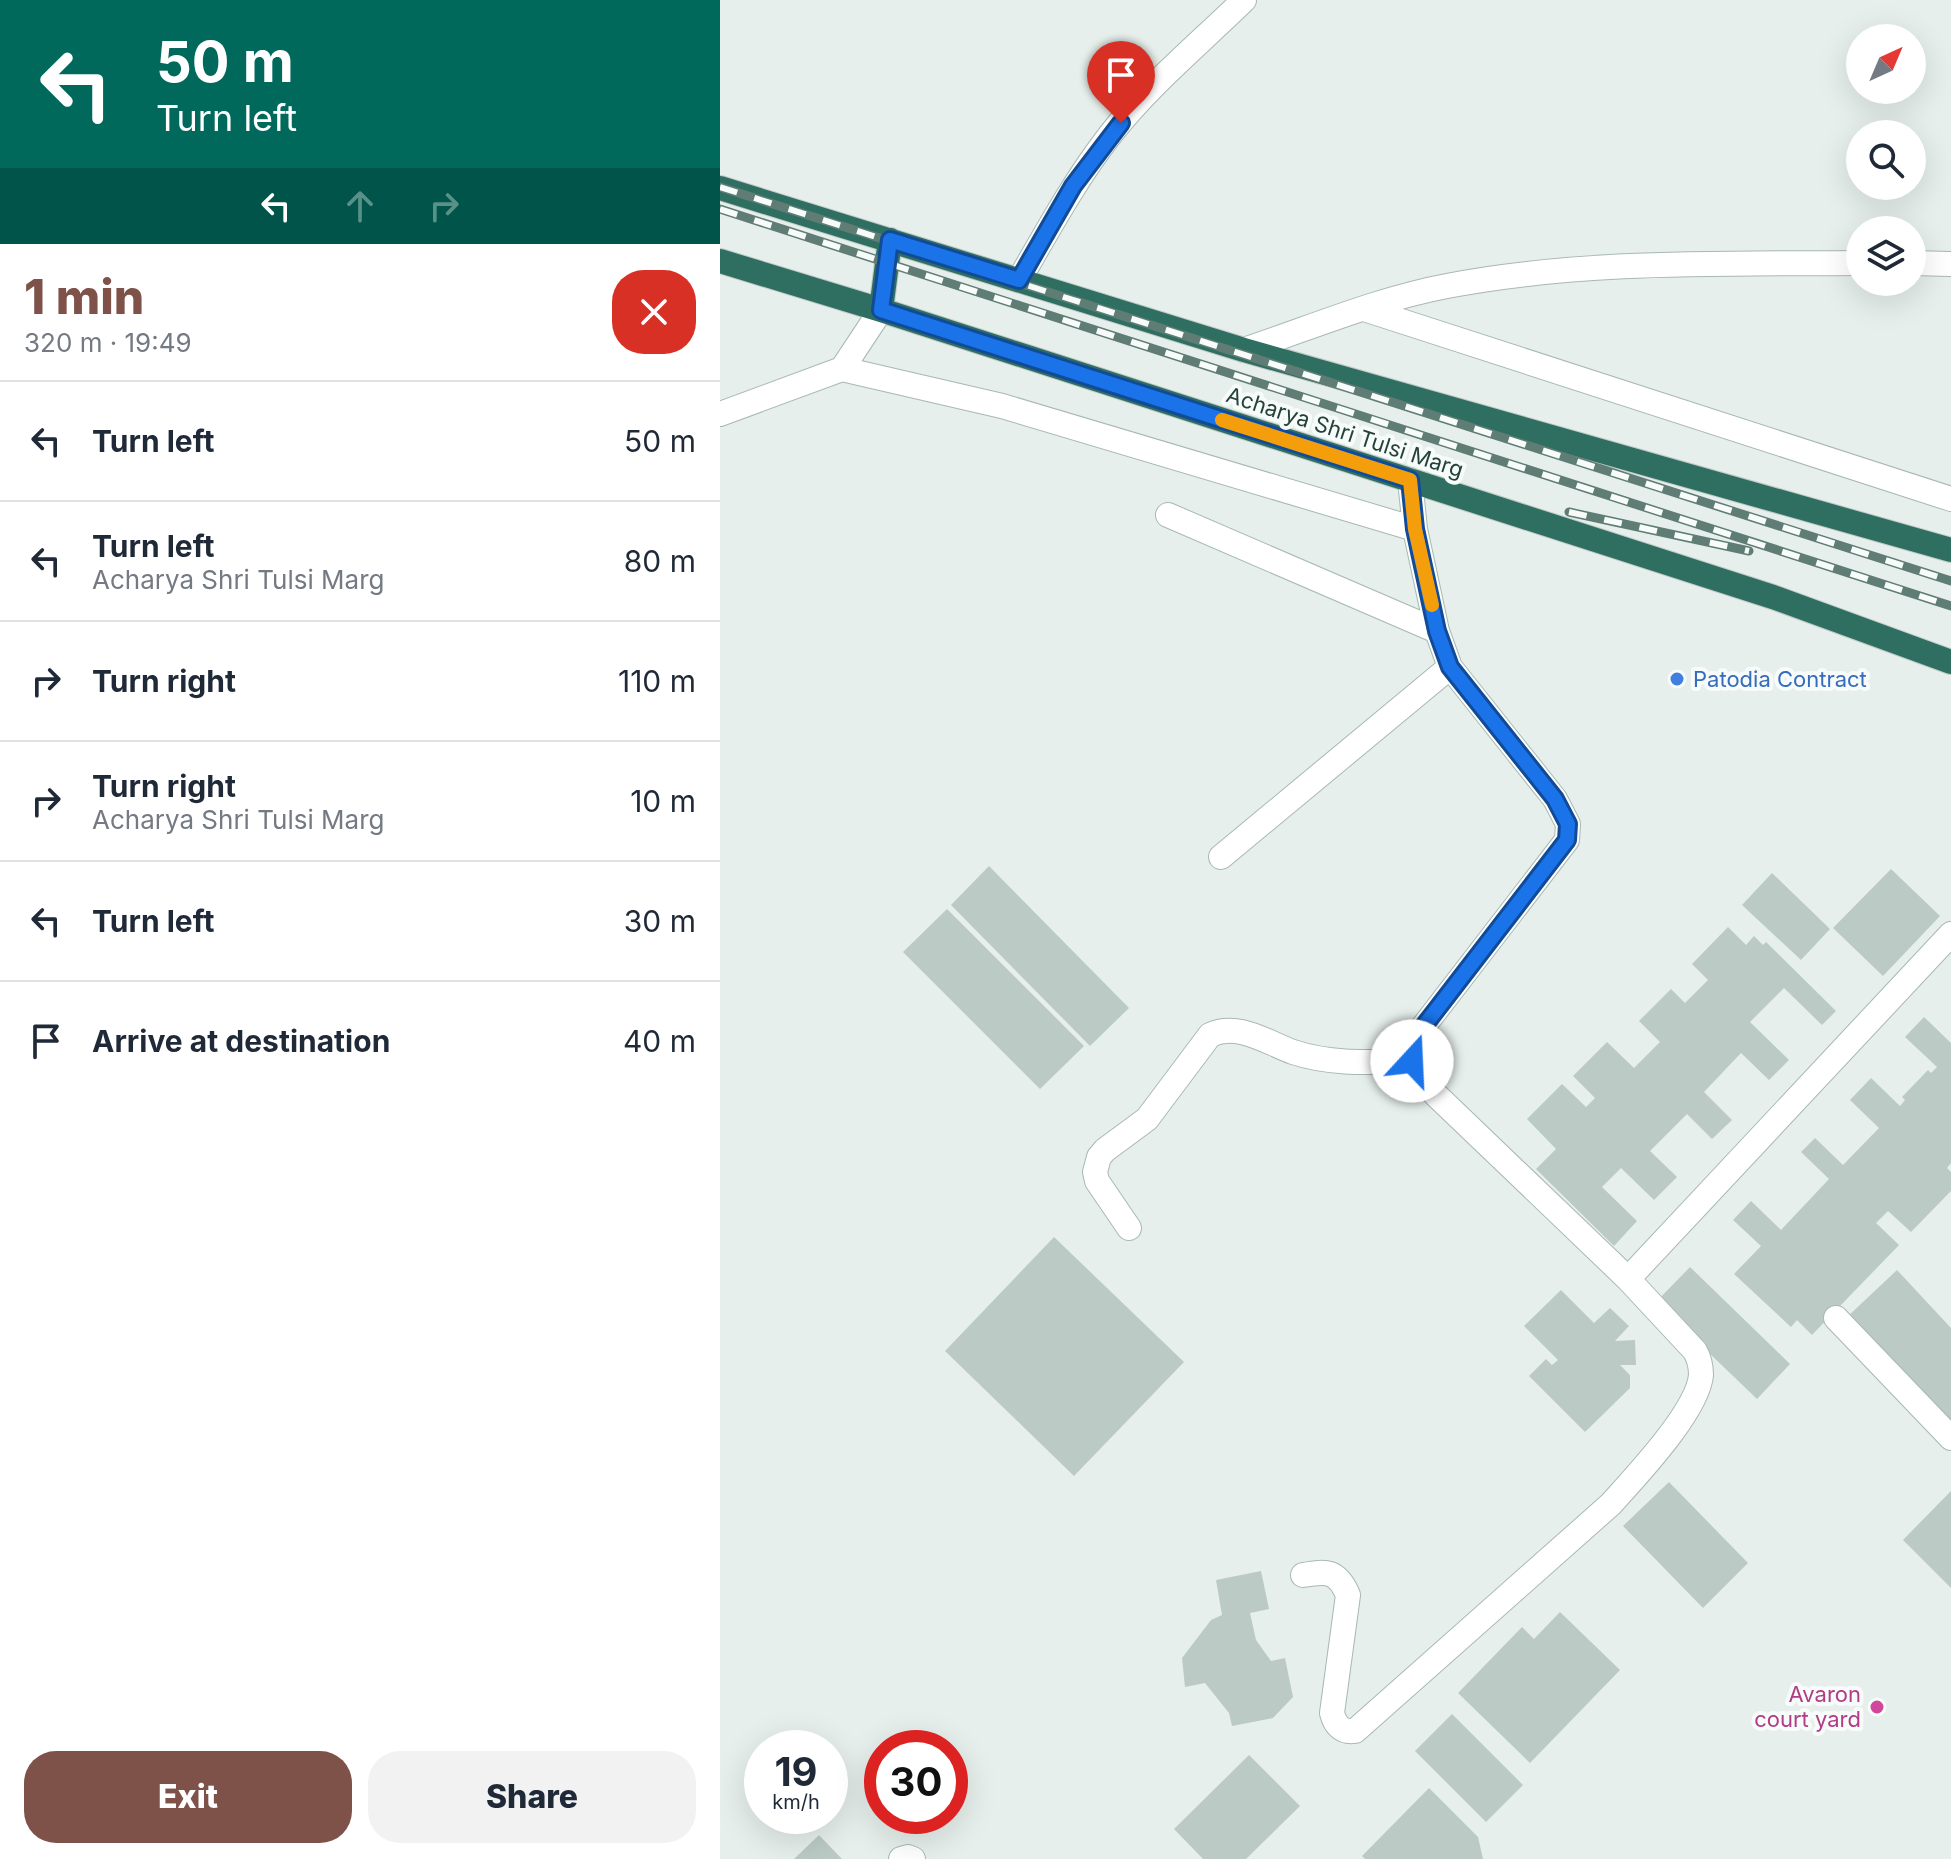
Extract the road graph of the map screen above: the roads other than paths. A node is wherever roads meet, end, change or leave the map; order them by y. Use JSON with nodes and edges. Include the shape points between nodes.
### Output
{"nodes":[{"id":1,"x":1244,"y":0,"type":"edge"},
{"id":2,"x":720,"y":188,"type":"edge"},
{"id":3,"x":890,"y":240,"type":"junction"},
{"id":4,"x":720,"y":261,"type":"edge"},
{"id":5,"x":1846,"y":263,"type":"edge"},
{"id":6,"x":1926,"y":263,"type":"edge"},
{"id":7,"x":1951,"y":264,"type":"edge"},
{"id":8,"x":1019,"y":280,"type":"junction"},
{"id":9,"x":1364,"y":309,"type":"junction"},
{"id":10,"x":881,"y":310,"type":"junction"},
{"id":11,"x":1244,"y":350,"type":"junction"},
{"id":12,"x":842,"y":369,"type":"junction"},
{"id":13,"x":720,"y":414,"type":"edge"},
{"id":14,"x":1410,"y":480,"type":"junction"},
{"id":15,"x":1951,"y":499,"type":"edge"},
{"id":16,"x":1168,"y":515,"type":"dead end"},
{"id":17,"x":1415,"y":529,"type":"junction"},
{"id":18,"x":1951,"y":550,"type":"edge"},
{"id":19,"x":1437,"y":631,"type":"junction"},
{"id":20,"x":1951,"y":662,"type":"edge"},
{"id":21,"x":1450,"y":667,"type":"junction"},
{"id":22,"x":1221,"y":857,"type":"dead end"},
{"id":23,"x":1951,"y":934,"type":"edge"},
{"id":24,"x":1412,"y":1061,"type":"junction"},
{"id":25,"x":1129,"y":1228,"type":"dead end"},
{"id":26,"x":1628,"y":1279,"type":"junction"},
{"id":27,"x":1836,"y":1318,"type":"dead end"},
{"id":28,"x":1951,"y":1438,"type":"edge"},
{"id":29,"x":1303,"y":1575,"type":"dead end"},
{"id":30,"x":901,"y":1859,"type":"edge"},
{"id":31,"x":913,"y":1859,"type":"edge"}],
"edges":[{"from":1,"to":8,"type":"street","via":[[1109,137],[1073,186]]},
{"from":2,"to":3,"type":"highway"},
{"from":3,"to":8,"type":"highway"},
{"from":3,"to":10,"type":"highway"},
{"from":4,"to":10,"type":"highway","name":"Acharya Shri Tulsi Marg"},
{"from":5,"to":9,"type":"street","via":[[1638,264],[1547,272],[1445,286]]},
{"from":6,"to":7,"type":"street"},
{"from":8,"to":11,"type":"highway"},
{"from":9,"to":11,"type":"street"},
{"from":9,"to":15,"type":"street"},
{"from":10,"to":12,"type":"street"},
{"from":10,"to":14,"type":"highway","name":"Acharya Shri Tulsi Marg"},
{"from":11,"to":18,"type":"highway"},
{"from":12,"to":13,"type":"street"},
{"from":12,"to":17,"type":"street","via":[[1002,406]]},
{"from":14,"to":17,"type":"street"},
{"from":14,"to":20,"type":"highway","name":"Acharya Shri Tulsi Marg","via":[[1773,597]]},
{"from":16,"to":19,"type":"street"},
{"from":17,"to":19,"type":"street"},
{"from":19,"to":21,"type":"street"},
{"from":21,"to":22,"type":"street"},
{"from":21,"to":24,"type":"street","via":[[1555,799],[1569,833],[1420,1031]]},
{"from":23,"to":26,"type":"street"},
{"from":24,"to":25,"type":"street","via":[[1341,1062],[1237,1030],[1210,1035],[1147,1119],[1096,1162],[1097,1181]]},
{"from":24,"to":26,"type":"street","via":[[1436,1095]]},
{"from":26,"to":29,"type":"street","via":[[1695,1351],[1701,1377],[1692,1401],[1611,1504],[1355,1731],[1340,1728],[1332,1713],[1348,1595],[1334,1575]]},
{"from":27,"to":28,"type":"street"},
{"from":30,"to":31,"type":"street"}]}
